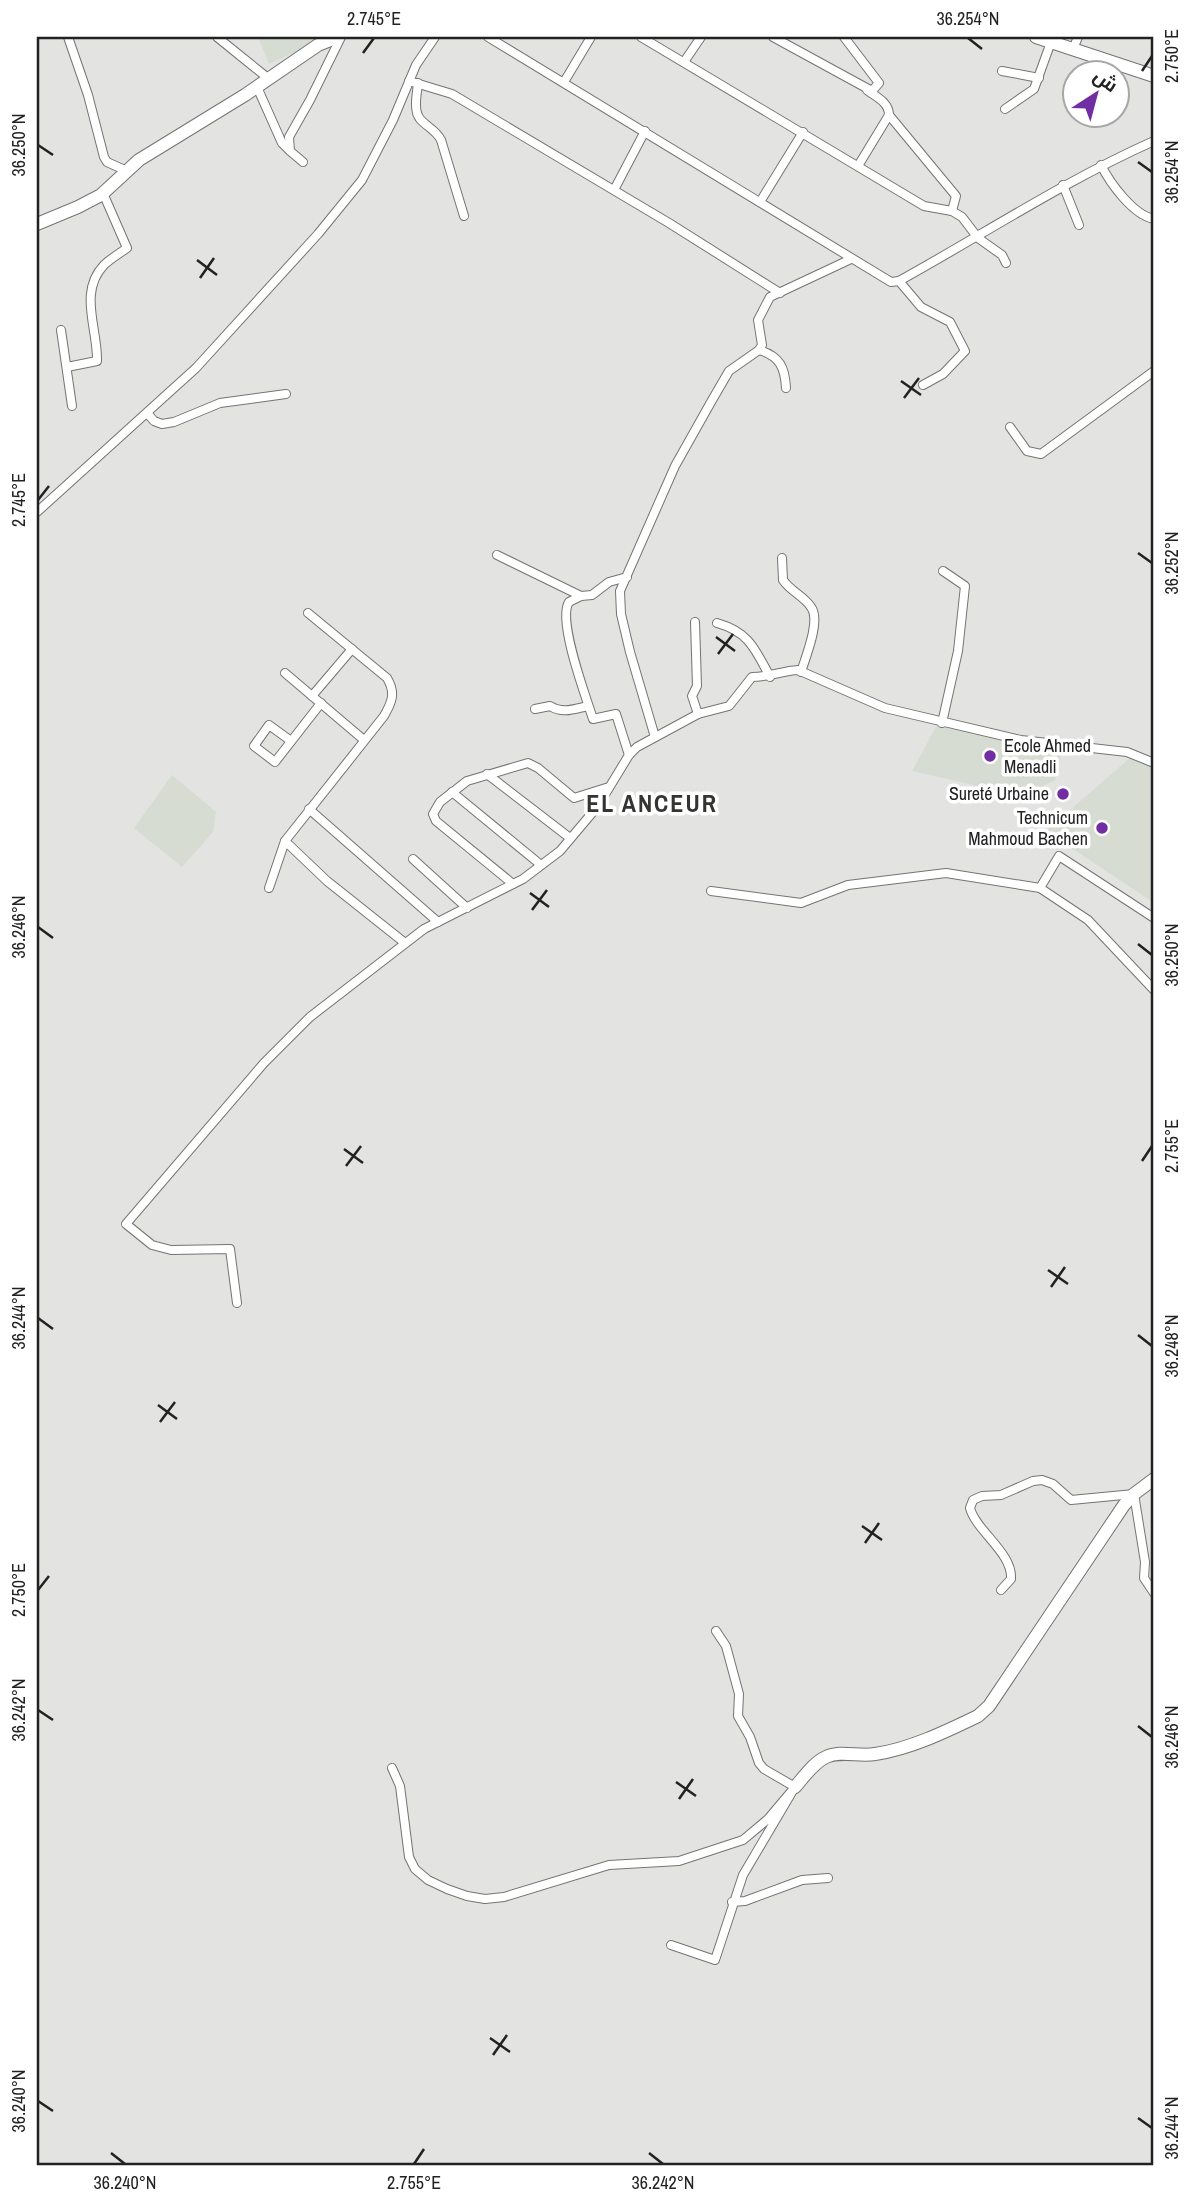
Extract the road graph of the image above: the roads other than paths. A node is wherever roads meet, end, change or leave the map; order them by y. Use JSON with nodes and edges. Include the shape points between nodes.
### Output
{"nodes":[{"id":1,"x":68,"y":37,"type":"edge"},
{"id":2,"x":217,"y":37,"type":"edge"},
{"id":3,"x":340,"y":37,"type":"edge"},
{"id":4,"x":435,"y":37,"type":"edge"},
{"id":5,"x":488,"y":37,"type":"edge"},
{"id":6,"x":591,"y":37,"type":"edge"},
{"id":7,"x":641,"y":37,"type":"edge"},
{"id":8,"x":701,"y":37,"type":"edge"},
{"id":9,"x":773,"y":37,"type":"edge"},
{"id":10,"x":844,"y":37,"type":"edge"},
{"id":11,"x":1036,"y":37,"type":"edge"},
{"id":12,"x":1051,"y":42,"type":"junction"},
{"id":13,"x":1075,"y":43,"type":"edge"},
{"id":14,"x":684,"y":62,"type":"junction"},
{"id":15,"x":1002,"y":71,"type":"dead end"},
{"id":16,"x":1154,"y":76,"type":"edge"},
{"id":17,"x":1039,"y":78,"type":"junction"},
{"id":18,"x":269,"y":79,"type":"junction"},
{"id":19,"x":414,"y":82,"type":"junction"},
{"id":20,"x":564,"y":82,"type":"junction"},
{"id":21,"x":257,"y":87,"type":"junction"},
{"id":22,"x":867,"y":90,"type":"junction"},
{"id":23,"x":1005,"y":109,"type":"dead end"},
{"id":24,"x":889,"y":115,"type":"junction"},
{"id":25,"x":645,"y":131,"type":"junction"},
{"id":26,"x":803,"y":132,"type":"junction"},
{"id":27,"x":1154,"y":141,"type":"edge"},
{"id":28,"x":290,"y":151,"type":"junction"},
{"id":29,"x":303,"y":162,"type":"dead end"},
{"id":30,"x":1101,"y":165,"type":"junction"},
{"id":31,"x":858,"y":166,"type":"junction"},
{"id":32,"x":127,"y":171,"type":"junction"},
{"id":33,"x":1063,"y":185,"type":"junction"},
{"id":34,"x":614,"y":190,"type":"junction"},
{"id":35,"x":103,"y":193,"type":"junction"},
{"id":36,"x":760,"y":202,"type":"junction"},
{"id":37,"x":952,"y":211,"type":"junction"},
{"id":38,"x":464,"y":216,"type":"dead end"},
{"id":39,"x":1154,"y":219,"type":"edge"},
{"id":40,"x":37,"y":224,"type":"edge"},
{"id":41,"x":1079,"y":225,"type":"dead end"},
{"id":42,"x":978,"y":238,"type":"junction"},
{"id":43,"x":851,"y":259,"type":"junction"},
{"id":44,"x":1006,"y":263,"type":"dead end"},
{"id":45,"x":899,"y":281,"type":"junction"},
{"id":46,"x":780,"y":293,"type":"junction"},
{"id":47,"x":61,"y":330,"type":"dead end"},
{"id":48,"x":759,"y":350,"type":"junction"},
{"id":49,"x":67,"y":367,"type":"junction"},
{"id":50,"x":1154,"y":371,"type":"edge"},
{"id":51,"x":923,"y":385,"type":"dead end"},
{"id":52,"x":786,"y":388,"type":"dead end"},
{"id":53,"x":286,"y":394,"type":"dead end"},
{"id":54,"x":72,"y":406,"type":"dead end"},
{"id":55,"x":147,"y":413,"type":"junction"},
{"id":56,"x":1010,"y":427,"type":"dead end"},
{"id":57,"x":37,"y":512,"type":"edge"},
{"id":58,"x":497,"y":555,"type":"dead end"},
{"id":59,"x":782,"y":558,"type":"dead end"},
{"id":60,"x":943,"y":571,"type":"dead end"},
{"id":61,"x":627,"y":578,"type":"junction"},
{"id":62,"x":581,"y":596,"type":"junction"},
{"id":63,"x":308,"y":613,"type":"dead end"},
{"id":64,"x":695,"y":622,"type":"dead end"},
{"id":65,"x":717,"y":623,"type":"dead end"},
{"id":66,"x":352,"y":649,"type":"junction"},
{"id":67,"x":801,"y":672,"type":"junction"},
{"id":68,"x":285,"y":673,"type":"dead end"},
{"id":69,"x":770,"y":677,"type":"junction"},
{"id":70,"x":312,"y":696,"type":"junction"},
{"id":71,"x":321,"y":703,"type":"junction"},
{"id":72,"x":589,"y":706,"type":"junction"},
{"id":73,"x":535,"y":709,"type":"dead end"},
{"id":74,"x":698,"y":714,"type":"junction"},
{"id":75,"x":942,"y":723,"type":"junction"},
{"id":76,"x":655,"y":737,"type":"junction"},
{"id":77,"x":364,"y":740,"type":"junction"},
{"id":78,"x":291,"y":741,"type":"junction"},
{"id":79,"x":629,"y":755,"type":"junction"},
{"id":80,"x":1154,"y":763,"type":"edge"},
{"id":81,"x":487,"y":774,"type":"junction"},
{"id":82,"x":611,"y":786,"type":"junction"},
{"id":83,"x":452,"y":792,"type":"junction"},
{"id":84,"x":309,"y":809,"type":"junction"},
{"id":85,"x":570,"y":838,"type":"junction"},
{"id":86,"x":285,"y":841,"type":"junction"},
{"id":87,"x":413,"y":859,"type":"dead end"},
{"id":88,"x":541,"y":865,"type":"junction"},
{"id":89,"x":513,"y":884,"type":"junction"},
{"id":90,"x":269,"y":887,"type":"dead end"},
{"id":91,"x":1040,"y":888,"type":"junction"},
{"id":92,"x":712,"y":891,"type":"dead end"},
{"id":93,"x":467,"y":908,"type":"junction"},
{"id":94,"x":1154,"y":918,"type":"edge"},
{"id":95,"x":438,"y":922,"type":"junction"},
{"id":96,"x":405,"y":943,"type":"junction"},
{"id":97,"x":1154,"y":990,"type":"edge"},
{"id":98,"x":237,"y":1303,"type":"dead end"},
{"id":99,"x":1154,"y":1479,"type":"edge"},
{"id":100,"x":1134,"y":1494,"type":"junction"},
{"id":101,"x":1001,"y":1590,"type":"dead end"},
{"id":102,"x":1154,"y":1593,"type":"edge"},
{"id":103,"x":716,"y":1631,"type":"dead end"},
{"id":104,"x":392,"y":1768,"type":"dead end"},
{"id":105,"x":795,"y":1787,"type":"junction"},
{"id":106,"x":828,"y":1878,"type":"dead end"},
{"id":107,"x":732,"y":1902,"type":"junction"},
{"id":108,"x":671,"y":1945,"type":"dead end"}],
"edges":[{"from":1,"to":32,"type":"street","via":[[104,157]]},
{"from":2,"to":18,"type":"street"},
{"from":3,"to":18,"type":"street","via":[[318,45]]},
{"from":3,"to":28,"type":"street","via":[[289,137]]},
{"from":4,"to":19,"type":"street","via":[[416,65]]},
{"from":5,"to":20,"type":"street"},
{"from":6,"to":20,"type":"street"},
{"from":7,"to":14,"type":"street"},
{"from":8,"to":14,"type":"street"},
{"from":9,"to":22,"type":"street"},
{"from":10,"to":22,"type":"street","via":[[879,83],[872,92]]},
{"from":11,"to":12,"type":"street"},
{"from":12,"to":13,"type":"street"},
{"from":12,"to":17,"type":"street"},
{"from":13,"to":16,"type":"street"},
{"from":14,"to":26,"type":"street"},
{"from":15,"to":17,"type":"street"},
{"from":17,"to":23,"type":"street","via":[[1034,89]]},
{"from":18,"to":21,"type":"street"},
{"from":19,"to":34,"type":"street","via":[[452,94]]},
{"from":19,"to":38,"type":"street","via":[[417,112],[441,140]]},
{"from":19,"to":55,"type":"street","via":[[362,180],[347,199],[230,333]]},
{"from":20,"to":25,"type":"street"},
{"from":21,"to":28,"type":"street"},
{"from":21,"to":32,"type":"street"},
{"from":22,"to":24,"type":"street","via":[[885,103]]},
{"from":24,"to":31,"type":"street"},
{"from":24,"to":37,"type":"street","via":[[956,196]]},
{"from":25,"to":34,"type":"street"},
{"from":25,"to":36,"type":"street"},
{"from":26,"to":31,"type":"street"},
{"from":26,"to":36,"type":"street"},
{"from":27,"to":30,"type":"street"},
{"from":28,"to":29,"type":"street"},
{"from":30,"to":33,"type":"street"},
{"from":30,"to":39,"type":"street","via":[[1116,190]]},
{"from":31,"to":37,"type":"street","via":[[924,206]]},
{"from":32,"to":35,"type":"street"},
{"from":33,"to":41,"type":"street"},
{"from":33,"to":42,"type":"street"},
{"from":34,"to":46,"type":"street"},
{"from":35,"to":40,"type":"street"},
{"from":35,"to":49,"type":"street","via":[[127,248],[102,267],[93,282],[90,296],[97,361]]},
{"from":36,"to":43,"type":"street"},
{"from":37,"to":42,"type":"street"},
{"from":42,"to":44,"type":"street"},
{"from":42,"to":45,"type":"street"},
{"from":43,"to":45,"type":"street","via":[[883,279]]},
{"from":43,"to":46,"type":"street"},
{"from":45,"to":51,"type":"street","via":[[921,307],[950,322],[965,351],[943,374]]},
{"from":46,"to":48,"type":"street","via":[[770,298],[758,320]]},
{"from":47,"to":49,"type":"street"},
{"from":48,"to":52,"type":"street","via":[[771,353],[783,367]]},
{"from":48,"to":61,"type":"street","via":[[729,371],[675,466]]},
{"from":49,"to":54,"type":"street"},
{"from":50,"to":56,"type":"street","via":[[1041,454],[1027,451]]},
{"from":53,"to":55,"type":"street","via":[[220,403],[162,424]]},
{"from":55,"to":57,"type":"street"},
{"from":58,"to":62,"type":"street"},
{"from":59,"to":67,"type":"street","via":[[783,580],[810,605],[814,615]]},
{"from":60,"to":75,"type":"street","via":[[965,586],[958,651]]},
{"from":61,"to":62,"type":"street"},
{"from":61,"to":76,"type":"street","via":[[620,592],[621,614]]},
{"from":62,"to":72,"type":"street","via":[[569,602],[565,614]]},
{"from":63,"to":66,"type":"street"},
{"from":64,"to":74,"type":"street","via":[[697,686],[692,696]]},
{"from":65,"to":69,"type":"street","via":[[744,635]]},
{"from":66,"to":70,"type":"street"},
{"from":66,"to":77,"type":"street","via":[[392,686],[390,704]]},
{"from":67,"to":69,"type":"street","via":[[786,670]]},
{"from":67,"to":75,"type":"street","via":[[885,708]]},
{"from":68,"to":70,"type":"street"},
{"from":69,"to":74,"type":"street","via":[[752,677],[729,706]]},
{"from":70,"to":71,"type":"street"},
{"from":71,"to":77,"type":"street"},
{"from":71,"to":78,"type":"street"},
{"from":72,"to":73,"type":"street","via":[[565,712],[550,706]]},
{"from":72,"to":79,"type":"street","via":[[593,719],[616,714]]},
{"from":74,"to":76,"type":"street"},
{"from":75,"to":80,"type":"street","via":[[1021,740],[1127,752]]},
{"from":76,"to":79,"type":"street"},
{"from":77,"to":84,"type":"street"},
{"from":78,"to":78,"type":"street","via":[[269,725],[254,746],[275,762]]},
{"from":79,"to":82,"type":"street"},
{"from":81,"to":82,"type":"street","via":[[533,765],[574,799]]},
{"from":81,"to":83,"type":"street"},
{"from":81,"to":85,"type":"street"},
{"from":82,"to":85,"type":"street"},
{"from":83,"to":88,"type":"street"},
{"from":83,"to":89,"type":"street","via":[[435,809],[433,818]]},
{"from":84,"to":86,"type":"street"},
{"from":84,"to":95,"type":"street"},
{"from":85,"to":88,"type":"street"},
{"from":86,"to":90,"type":"street"},
{"from":86,"to":96,"type":"street"},
{"from":87,"to":93,"type":"street"},
{"from":88,"to":89,"type":"street"},
{"from":89,"to":93,"type":"street"},
{"from":91,"to":92,"type":"street","via":[[946,873],[848,885],[801,903]]},
{"from":91,"to":94,"type":"street","via":[[1059,856]]},
{"from":91,"to":97,"type":"street","via":[[1088,920]]},
{"from":93,"to":95,"type":"street"},
{"from":95,"to":96,"type":"street"},
{"from":96,"to":98,"type":"street","via":[[287,1038],[125,1224],[152,1244],[171,1250],[230,1249]]},
{"from":99,"to":100,"type":"street"},
{"from":100,"to":101,"type":"street","via":[[1070,1500],[1042,1480],[974,1500],[971,1514],[1012,1574]]},
{"from":100,"to":102,"type":"street","via":[[1144,1578]]},
{"from":100,"to":105,"type":"street","via":[[978,1716],[873,1755],[827,1756]]},
{"from":103,"to":105,"type":"street","via":[[726,1646],[740,1694],[738,1716],[759,1763]]},
{"from":104,"to":105,"type":"street","via":[[400,1786],[409,1857],[415,1869],[447,1889],[485,1899],[609,1865],[679,1861],[743,1840]]},
{"from":105,"to":107,"type":"street"},
{"from":106,"to":107,"type":"street","via":[[802,1880]]},
{"from":107,"to":108,"type":"street","via":[[715,1960]]}]}
